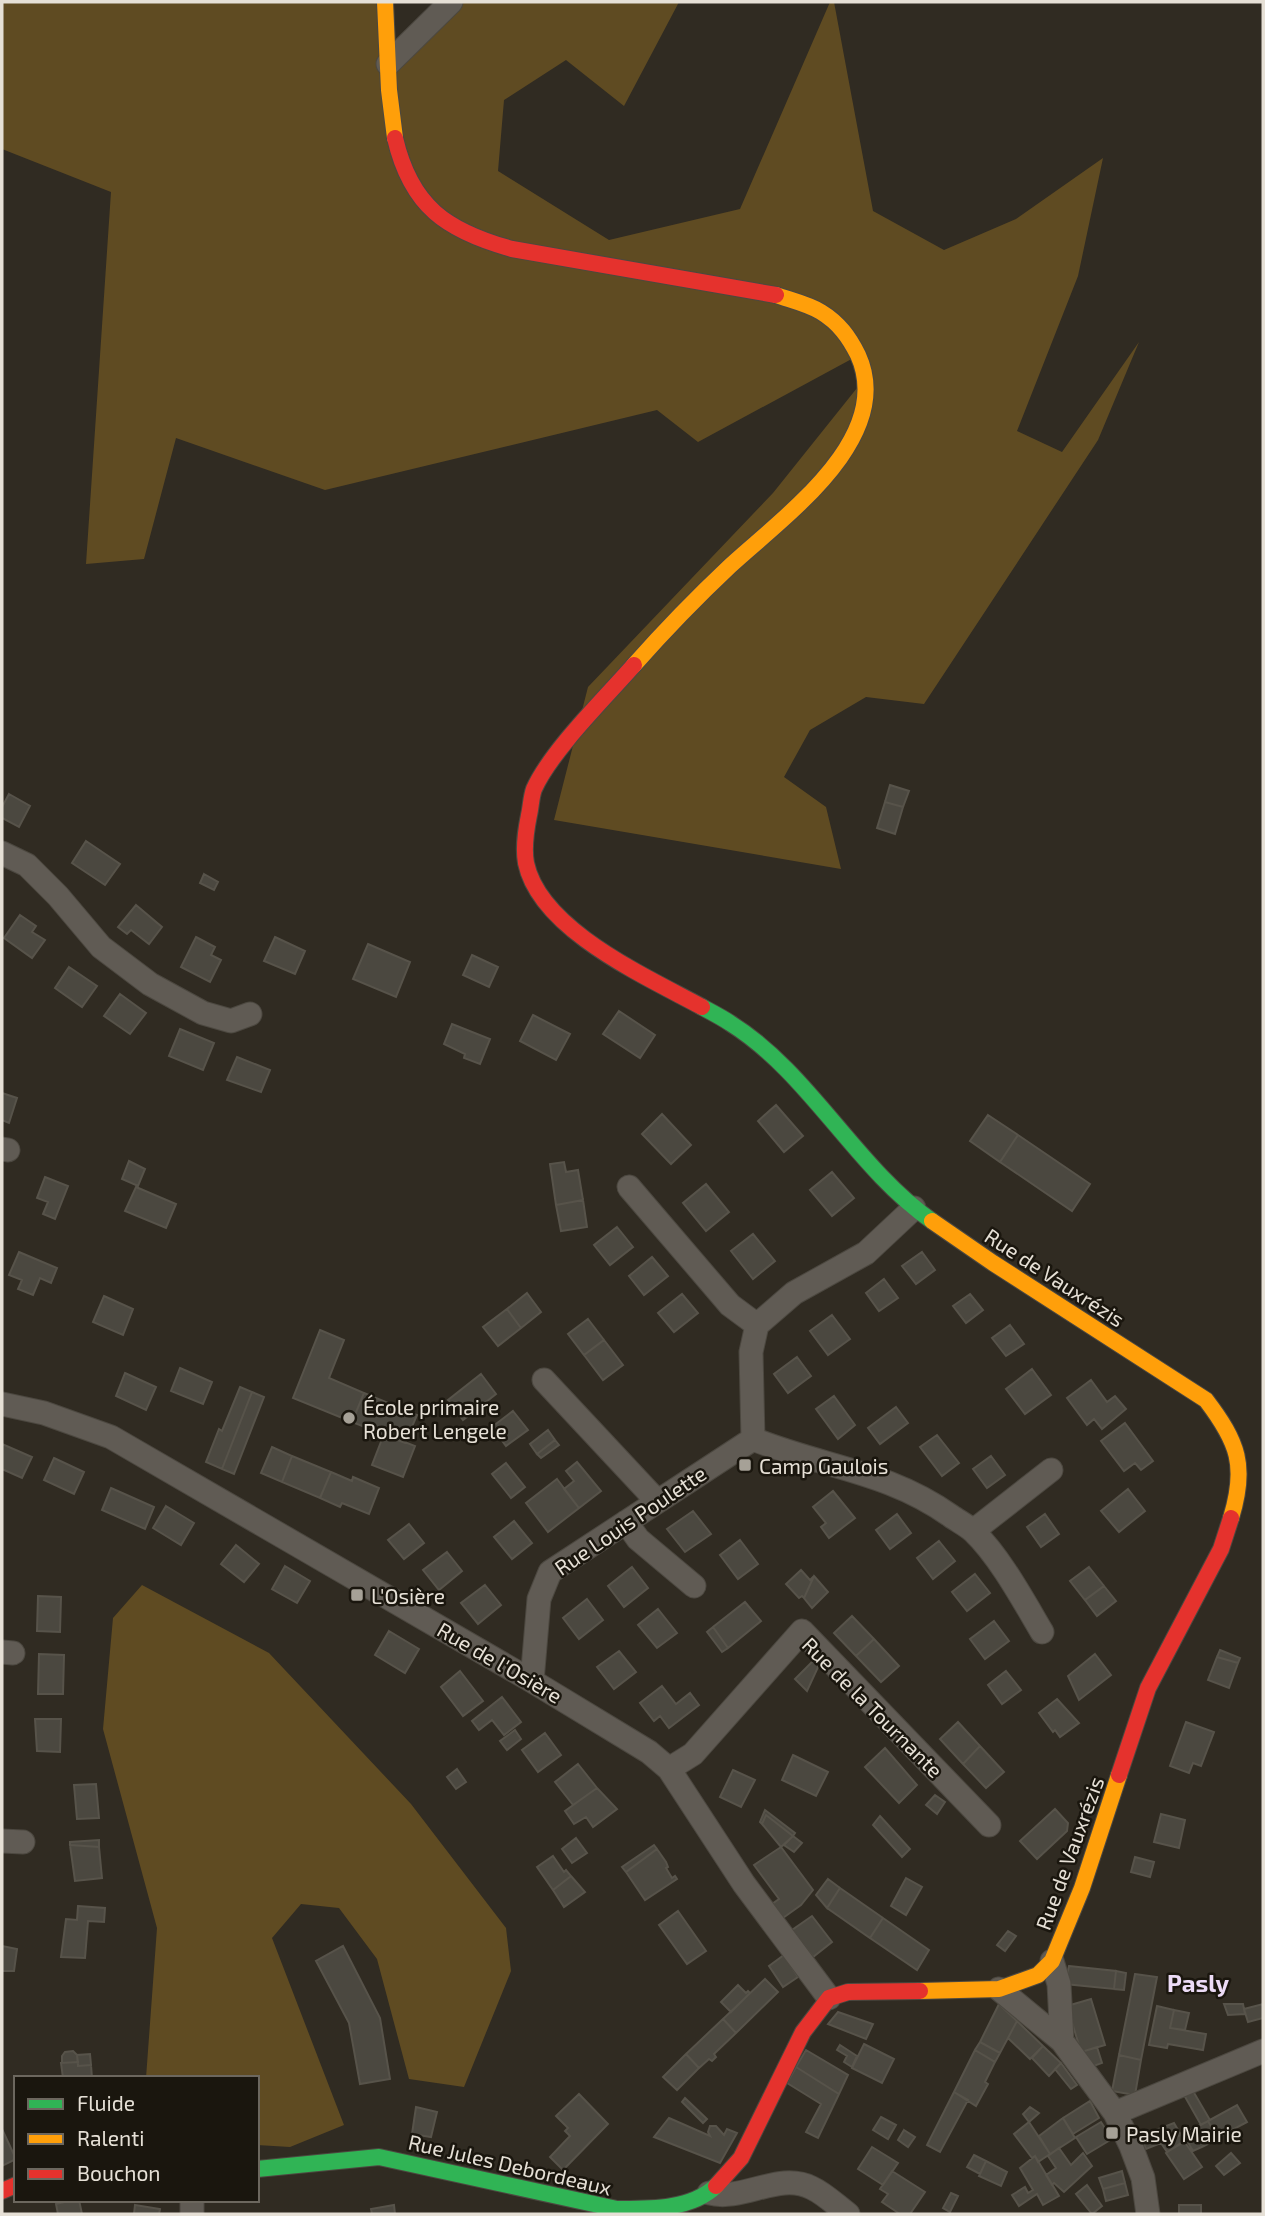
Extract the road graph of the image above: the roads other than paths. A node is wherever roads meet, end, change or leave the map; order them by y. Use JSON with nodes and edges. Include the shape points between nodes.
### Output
{"nodes":[{"id":1,"x":385,"y":2,"type":"edge"},
{"id":2,"x":451,"y":2,"type":"edge"},
{"id":3,"x":388,"y":64,"type":"junction"},
{"id":4,"x":2,"y":853,"type":"edge"},
{"id":5,"x":250,"y":1014,"type":"dead end"},
{"id":6,"x":629,"y":1187,"type":"dead end"},
{"id":7,"x":914,"y":1208,"type":"junction"},
{"id":8,"x":757,"y":1325,"type":"junction"},
{"id":9,"x":544,"y":1380,"type":"dead end"},
{"id":10,"x":2,"y":1404,"type":"edge"},
{"id":11,"x":753,"y":1439,"type":"junction"},
{"id":12,"x":1051,"y":1470,"type":"dead end"},
{"id":13,"x":657,"y":1501,"type":"junction"},
{"id":14,"x":626,"y":1522,"type":"junction"},
{"id":15,"x":973,"y":1531,"type":"junction"},
{"id":16,"x":694,"y":1586,"type":"dead end"},
{"id":17,"x":1042,"y":1632,"type":"dead end"},
{"id":18,"x":532,"y":1681,"type":"junction"},
{"id":19,"x":669,"y":1769,"type":"junction"},
{"id":20,"x":989,"y":1825,"type":"dead end"},
{"id":21,"x":1052,"y":1961,"type":"junction"},
{"id":22,"x":999,"y":1989,"type":"junction"},
{"id":23,"x":829,"y":1998,"type":"junction"},
{"id":24,"x":1062,"y":2041,"type":"junction"},
{"id":25,"x":1263,"y":2051,"type":"edge"},
{"id":26,"x":1115,"y":2113,"type":"junction"},
{"id":27,"x":259,"y":2168,"type":"edge"},
{"id":28,"x":709,"y":2193,"type":"junction"},
{"id":29,"x":848,"y":2214,"type":"edge"},
{"id":30,"x":1148,"y":2214,"type":"edge"}],
"edges":[{"from":1,"to":3,"type":"street","name":"Rue de Vauxrézis"},
{"from":2,"to":3,"type":"street"},
{"from":3,"to":7,"type":"street","name":"Rue de Vauxrézis","via":[[397,145],[407,176],[424,203],[457,229],[512,249],[771,293],[820,312],[849,336],[863,366],[867,387],[864,415],[854,439],[819,484],[680,613],[557,754],[534,790],[525,835],[526,863],[539,894],[573,930],[607,956],[731,1023],[759,1045]]},
{"from":4,"to":5,"type":"street","via":[[27,865],[101,947],[150,984],[203,1013],[231,1021]]},
{"from":6,"to":8,"type":"street","via":[[730,1305]]},
{"from":7,"to":8,"type":"street","via":[[866,1253],[794,1293]]},
{"from":7,"to":21,"type":"street","name":"Rue de Vauxrézis","via":[[1206,1400],[1224,1424],[1240,1471],[1221,1549],[1148,1688],[1082,1888]]},
{"from":8,"to":11,"type":"street","via":[[751,1352]]},
{"from":9,"to":13,"type":"street"},
{"from":10,"to":18,"type":"street","name":"Rue de l'Osière","via":[[44,1413],[111,1437]]},
{"from":11,"to":13,"type":"street","name":"Rue Louis Poulette"},
{"from":11,"to":15,"type":"street","via":[[883,1479],[933,1503]]},
{"from":12,"to":15,"type":"street"},
{"from":13,"to":14,"type":"street","name":"Rue Louis Poulette"},
{"from":14,"to":16,"type":"street","via":[[638,1539]]},
{"from":14,"to":18,"type":"street","name":"Rue Louis Poulette","via":[[550,1572],[539,1599]]},
{"from":15,"to":17,"type":"street","via":[[1011,1579]]},
{"from":18,"to":19,"type":"street","name":"Rue de l'Osière"},
{"from":19,"to":20,"type":"street","name":"Rue de la Tournante","via":[[693,1754],[802,1631]]},
{"from":19,"to":23,"type":"street","name":"Rue de l'Osière","via":[[744,1884]]},
{"from":21,"to":22,"type":"street","via":[[1038,1975]]},
{"from":21,"to":24,"type":"street","via":[[1059,1984]]},
{"from":22,"to":23,"type":"street","via":[[861,1992]]},
{"from":22,"to":24,"type":"street"},
{"from":23,"to":28,"type":"street","name":"Rue Jules Debordeaux","via":[[803,2032],[741,2158]]},
{"from":24,"to":26,"type":"street"},
{"from":25,"to":26,"type":"street"},
{"from":26,"to":30,"type":"street","via":[[1143,2178]]},
{"from":27,"to":28,"type":"street","name":"Rue Jules Debordeaux","via":[[379,2157],[617,2210],[684,2203]]},
{"from":28,"to":29,"type":"street","via":[[720,2196],[788,2182],[812,2187]]}]}
